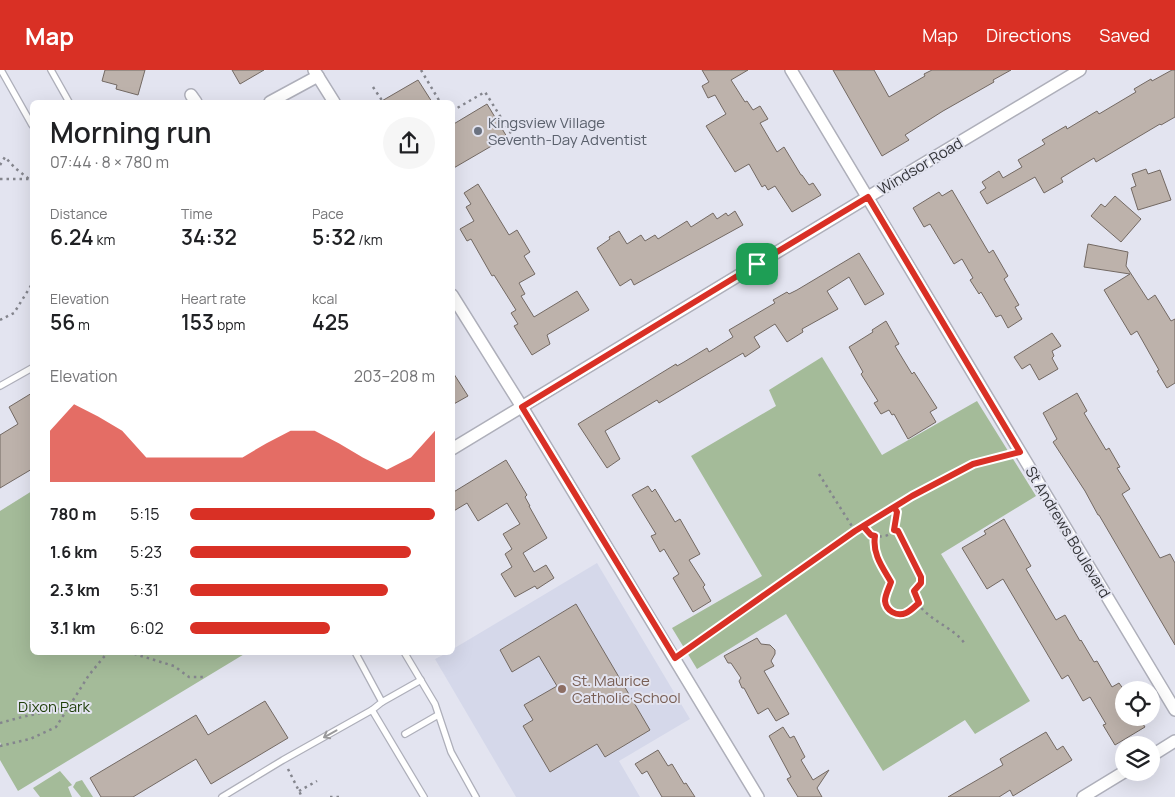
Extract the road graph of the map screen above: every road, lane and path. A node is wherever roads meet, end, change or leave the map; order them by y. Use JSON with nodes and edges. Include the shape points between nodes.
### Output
{"nodes":[{"id":1,"x":1,"y":70,"type":"edge"},
{"id":2,"x":51,"y":70,"type":"edge"},
{"id":3,"x":421,"y":70,"type":"edge"},
{"id":4,"x":791,"y":70,"type":"edge"},
{"id":5,"x":1080,"y":70,"type":"edge"},
{"id":6,"x":316,"y":73,"type":"edge"},
{"id":7,"x":373,"y":87,"type":"dead end"},
{"id":8,"x":68,"y":100,"type":"edge"},
{"id":9,"x":273,"y":100,"type":"edge"},
{"id":10,"x":333,"y":100,"type":"edge"},
{"id":11,"x":381,"y":100,"type":"edge"},
{"id":12,"x":439,"y":100,"type":"edge"},
{"id":13,"x":455,"y":109,"type":"edge"},
{"id":14,"x":30,"y":121,"type":"edge"},
{"id":15,"x":517,"y":143,"type":"dead end"},
{"id":16,"x":0,"y":166,"type":"edge"},
{"id":17,"x":0,"y":178,"type":"edge"},
{"id":18,"x":30,"y":179,"type":"edge"},
{"id":19,"x":868,"y":197,"type":"junction"},
{"id":20,"x":30,"y":287,"type":"edge"},
{"id":21,"x":455,"y":300,"type":"edge"},
{"id":22,"x":0,"y":320,"type":"edge"},
{"id":23,"x":30,"y":369,"type":"edge"},
{"id":24,"x":0,"y":386,"type":"edge"},
{"id":25,"x":522,"y":407,"type":"junction"},
{"id":26,"x":455,"y":447,"type":"edge"},
{"id":27,"x":1020,"y":452,"type":"junction"},
{"id":28,"x":820,"y":474,"type":"dead end"},
{"id":29,"x":894,"y":507,"type":"junction"},
{"id":30,"x":863,"y":526,"type":"junction"},
{"id":31,"x":894,"y":530,"type":"junction"},
{"id":32,"x":855,"y":531,"type":"junction"},
{"id":33,"x":875,"y":536,"type":"junction"},
{"id":34,"x":919,"y":603,"type":"junction"},
{"id":35,"x":965,"y":644,"type":"dead end"},
{"id":36,"x":106,"y":655,"type":"edge"},
{"id":37,"x":138,"y":655,"type":"edge"},
{"id":38,"x":357,"y":655,"type":"edge"},
{"id":39,"x":406,"y":655,"type":"edge"},
{"id":40,"x":675,"y":658,"type":"junction"},
{"id":41,"x":204,"y":677,"type":"dead end"},
{"id":42,"x":421,"y":680,"type":"junction"},
{"id":43,"x":382,"y":702,"type":"junction"},
{"id":44,"x":68,"y":707,"type":"junction"},
{"id":45,"x":372,"y":710,"type":"junction"},
{"id":46,"x":1175,"y":710,"type":"edge"},
{"id":47,"x":438,"y":715,"type":"junction"},
{"id":48,"x":0,"y":724,"type":"edge"},
{"id":49,"x":405,"y":734,"type":"dead end"},
{"id":50,"x":1175,"y":741,"type":"edge"},
{"id":51,"x":0,"y":746,"type":"edge"},
{"id":52,"x":1160,"y":750,"type":"edge"},
{"id":53,"x":283,"y":760,"type":"junction"},
{"id":54,"x":1115,"y":777,"type":"edge"},
{"id":55,"x":317,"y":781,"type":"dead end"},
{"id":56,"x":299,"y":791,"type":"junction"},
{"id":57,"x":222,"y":797,"type":"edge"},
{"id":58,"x":302,"y":797,"type":"edge"},
{"id":59,"x":330,"y":797,"type":"edge"},
{"id":60,"x":339,"y":797,"type":"edge"},
{"id":61,"x":424,"y":797,"type":"edge"},
{"id":62,"x":476,"y":797,"type":"edge"},
{"id":63,"x":758,"y":797,"type":"edge"},
{"id":64,"x":1083,"y":797,"type":"edge"}],
"edges":[{"from":1,"to":14,"type":"lane"},
{"from":2,"to":8,"type":"lane"},
{"from":3,"to":12,"type":"path"},
{"from":4,"to":19,"type":"street","name":"St Andrews Boulevard"},
{"from":5,"to":19,"type":"street","name":"Windsor Road"},
{"from":6,"to":9,"type":"street"},
{"from":6,"to":10,"type":"street"},
{"from":7,"to":11,"type":"path"},
{"from":13,"to":15,"type":"path","via":[[485,92]]},
{"from":16,"to":18,"type":"path","via":[[5,157]]},
{"from":17,"to":18,"type":"path"},
{"from":19,"to":25,"type":"street","name":"Windsor Road"},
{"from":19,"to":27,"type":"street","name":"St Andrews Boulevard"},
{"from":20,"to":22,"type":"path","via":[[14,313]]},
{"from":21,"to":25,"type":"street"},
{"from":23,"to":24,"type":"lane"},
{"from":25,"to":26,"type":"street","name":"Windsor Road"},
{"from":25,"to":40,"type":"street"},
{"from":27,"to":29,"type":"path","via":[[973,464]]},
{"from":27,"to":46,"type":"street","name":"St Andrews Boulevard"},
{"from":28,"to":32,"type":"path"},
{"from":29,"to":30,"type":"path"},
{"from":29,"to":31,"type":"path","via":[[897,512]]},
{"from":30,"to":32,"type":"path"},
{"from":30,"to":33,"type":"path"},
{"from":31,"to":33,"type":"path","via":[[888,535]]},
{"from":31,"to":34,"type":"path","via":[[898,531],[921,577],[921,583],[914,591]]},
{"from":32,"to":40,"type":"path"},
{"from":33,"to":34,"type":"path","via":[[876,554],[891,582],[886,595],[887,608],[905,614]]},
{"from":34,"to":35,"type":"path"},
{"from":36,"to":44,"type":"path"},
{"from":37,"to":41,"type":"path","via":[[174,666],[188,677]]},
{"from":38,"to":43,"type":"lane"},
{"from":39,"to":42,"type":"lane"},
{"from":40,"to":63,"type":"street"},
{"from":42,"to":43,"type":"lane"},
{"from":42,"to":47,"type":"lane"},
{"from":43,"to":45,"type":"lane"},
{"from":44,"to":48,"type":"path"},
{"from":44,"to":51,"type":"path","via":[[56,727],[30,739]]},
{"from":45,"to":53,"type":"lane","one_way":true},
{"from":45,"to":61,"type":"lane"},
{"from":47,"to":49,"type":"lane"},
{"from":47,"to":62,"type":"lane","via":[[451,752]]},
{"from":50,"to":52,"type":"street"},
{"from":53,"to":56,"type":"path"},
{"from":53,"to":57,"type":"lane"},
{"from":54,"to":64,"type":"street"},
{"from":55,"to":56,"type":"path"},
{"from":56,"to":58,"type":"path"},
{"from":59,"to":60,"type":"path"}]}
